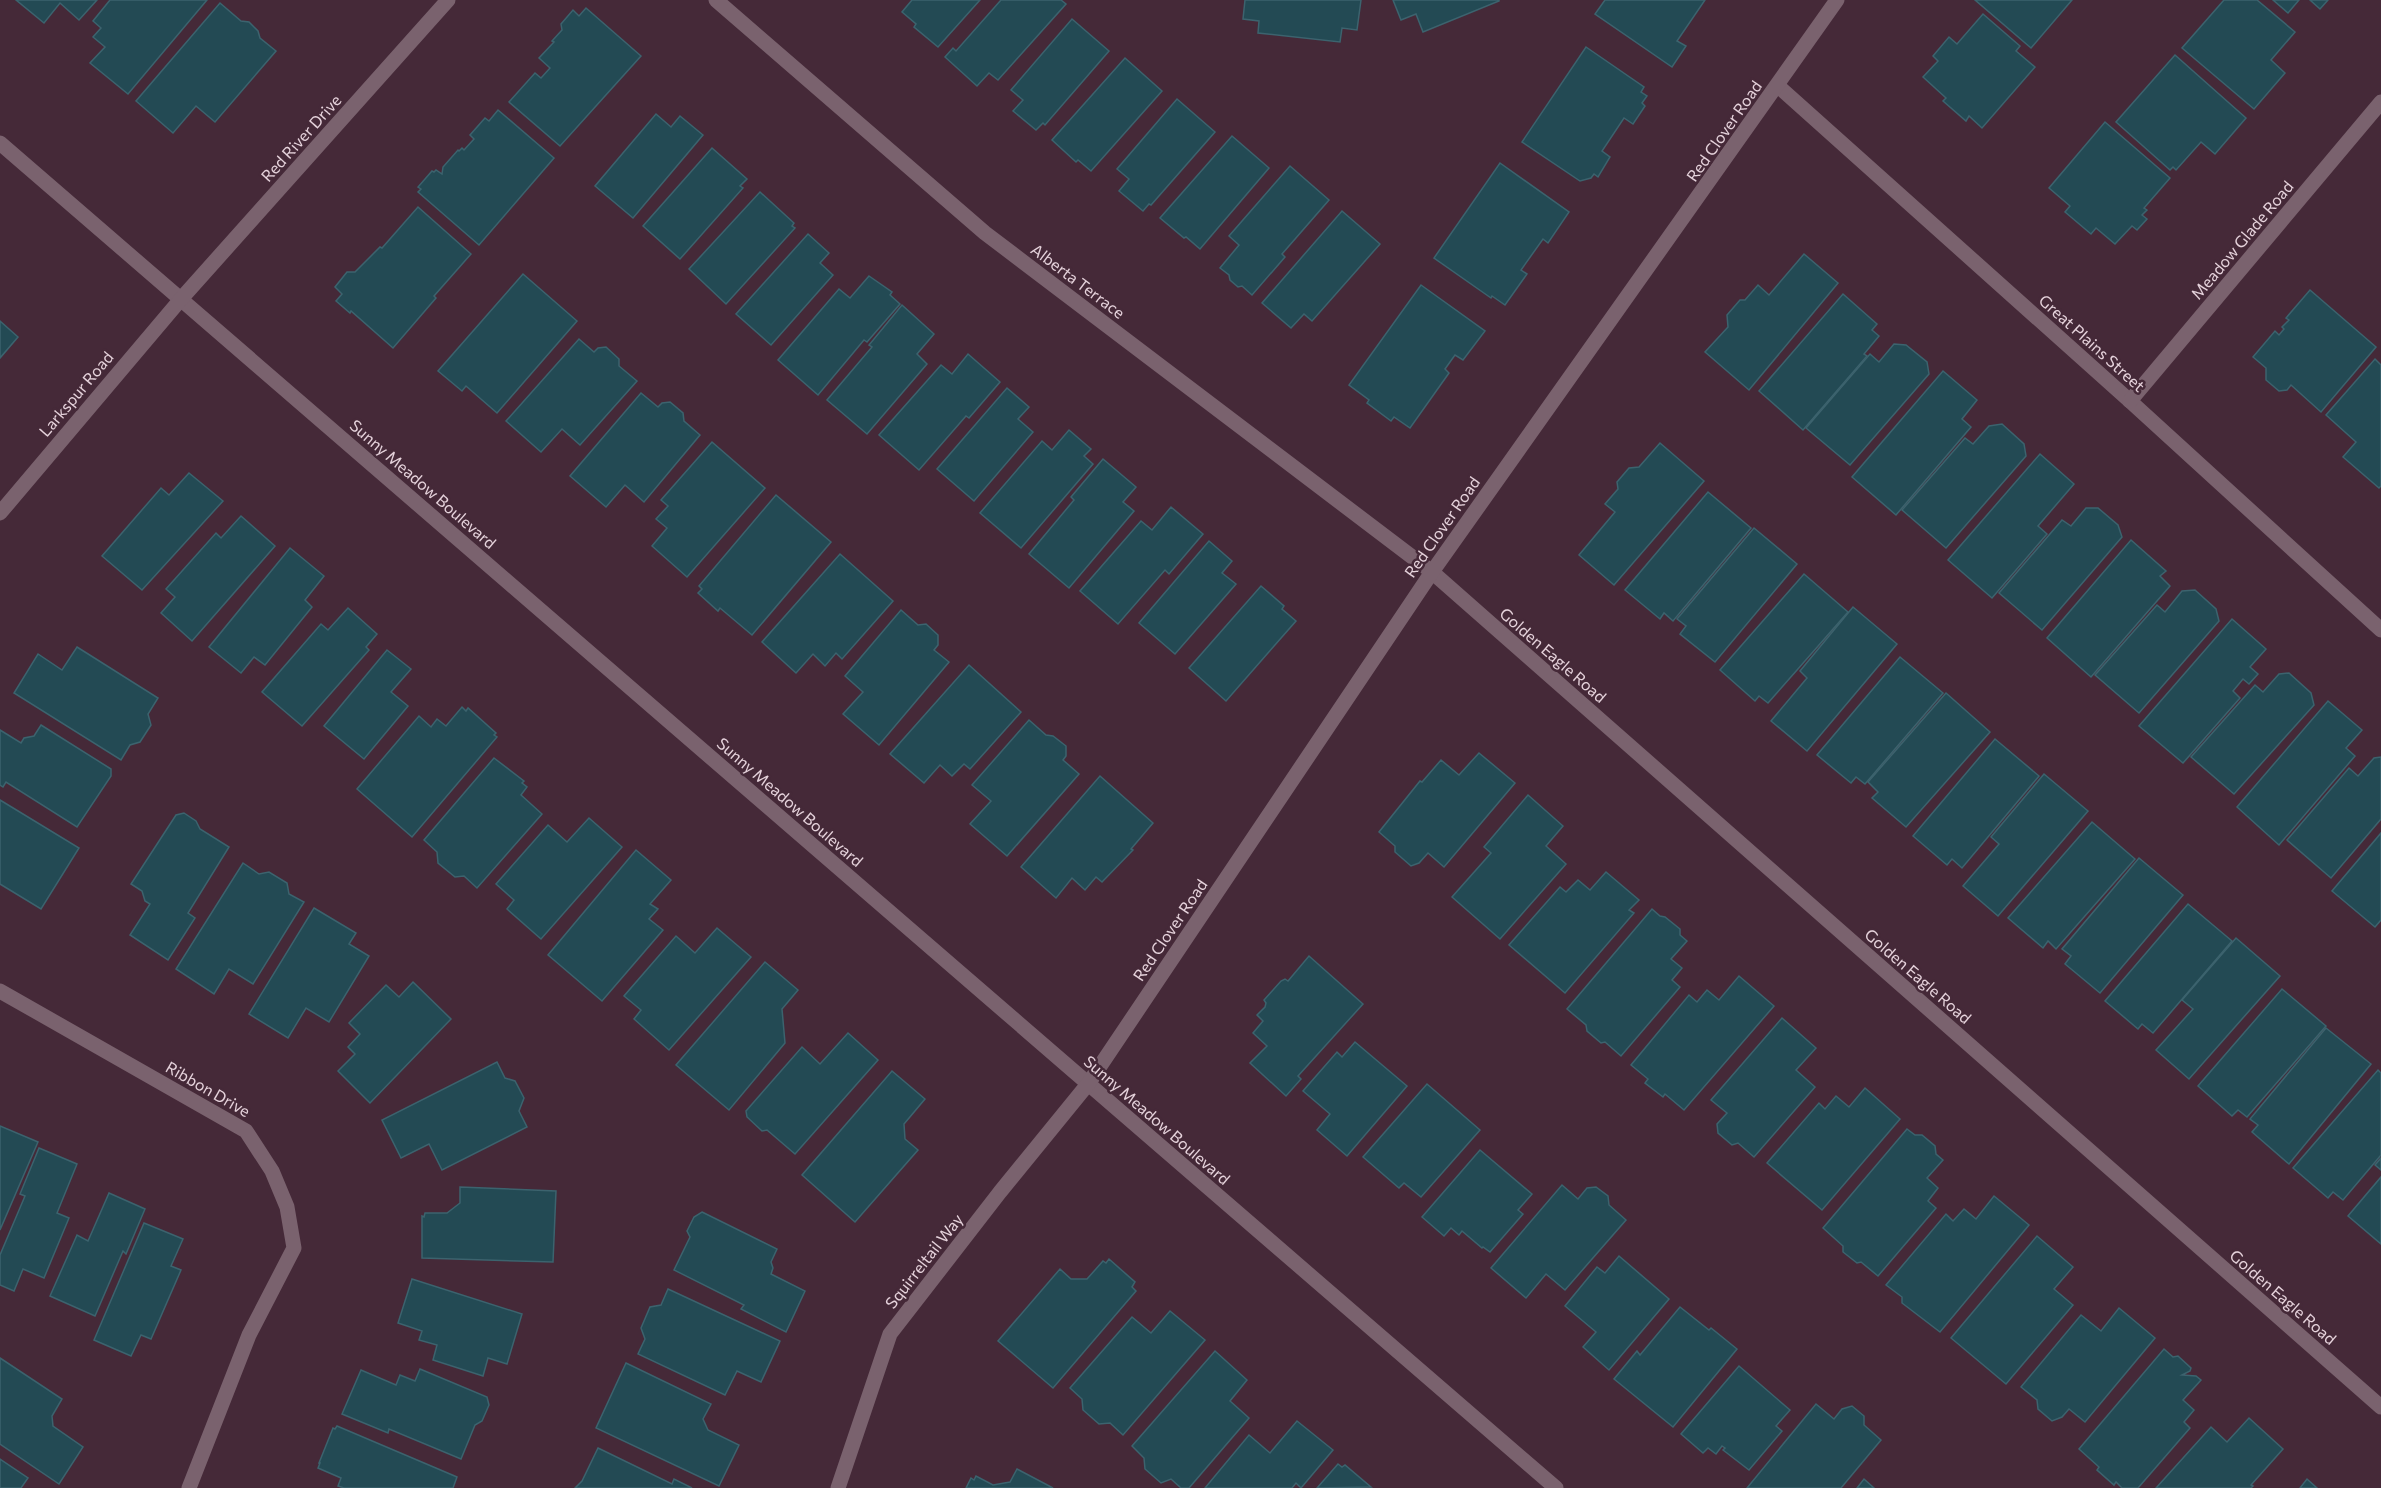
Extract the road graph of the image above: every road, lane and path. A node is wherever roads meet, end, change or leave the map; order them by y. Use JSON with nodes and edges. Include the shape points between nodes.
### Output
{"nodes":[{"id":1,"x":448,"y":0,"type":"edge"},
{"id":2,"x":716,"y":0,"type":"edge"},
{"id":3,"x":1837,"y":0,"type":"edge"},
{"id":4,"x":1778,"y":86,"type":"junction"},
{"id":5,"x":2381,"y":102,"type":"edge"},
{"id":6,"x":0,"y":143,"type":"edge"},
{"id":7,"x":181,"y":299,"type":"junction"},
{"id":8,"x":2130,"y":401,"type":"junction"},
{"id":9,"x":0,"y":513,"type":"edge"},
{"id":10,"x":1432,"y":572,"type":"junction"},
{"id":11,"x":2381,"y":630,"type":"edge"},
{"id":12,"x":0,"y":991,"type":"edge"},
{"id":13,"x":1088,"y":1084,"type":"junction"},
{"id":14,"x":2381,"y":1407,"type":"edge"},
{"id":15,"x":189,"y":1488,"type":"edge"},
{"id":16,"x":838,"y":1488,"type":"edge"},
{"id":17,"x":1556,"y":1488,"type":"edge"}],
"edges":[{"from":1,"to":7,"type":"street","name":"Red River Drive"},
{"from":2,"to":10,"type":"street","name":"Alberta Terrace","via":[[985,233]]},
{"from":3,"to":4,"type":"street","name":"Red Clover Road"},
{"from":4,"to":8,"type":"street","name":"Great Plains Street"},
{"from":4,"to":10,"type":"street","name":"Red Clover Road"},
{"from":5,"to":8,"type":"street","name":"Meadow Glade Road"},
{"from":6,"to":7,"type":"street","name":"Sunny Meadow Boulevard"},
{"from":7,"to":9,"type":"street","name":"Larkspur Road"},
{"from":7,"to":13,"type":"street","name":"Sunny Meadow Boulevard"},
{"from":8,"to":11,"type":"street","name":"Great Plains Street"},
{"from":10,"to":13,"type":"street","name":"Red Clover Road"},
{"from":10,"to":14,"type":"street","name":"Golden Eagle Road"},
{"from":12,"to":15,"type":"street","name":"Ribbon Drive","via":[[246,1131],[272,1171],[287,1207],[294,1248],[249,1335]]},
{"from":13,"to":16,"type":"street","name":"Squirreltail Way","via":[[890,1334]]},
{"from":13,"to":17,"type":"street","name":"Sunny Meadow Boulevard"}]}
